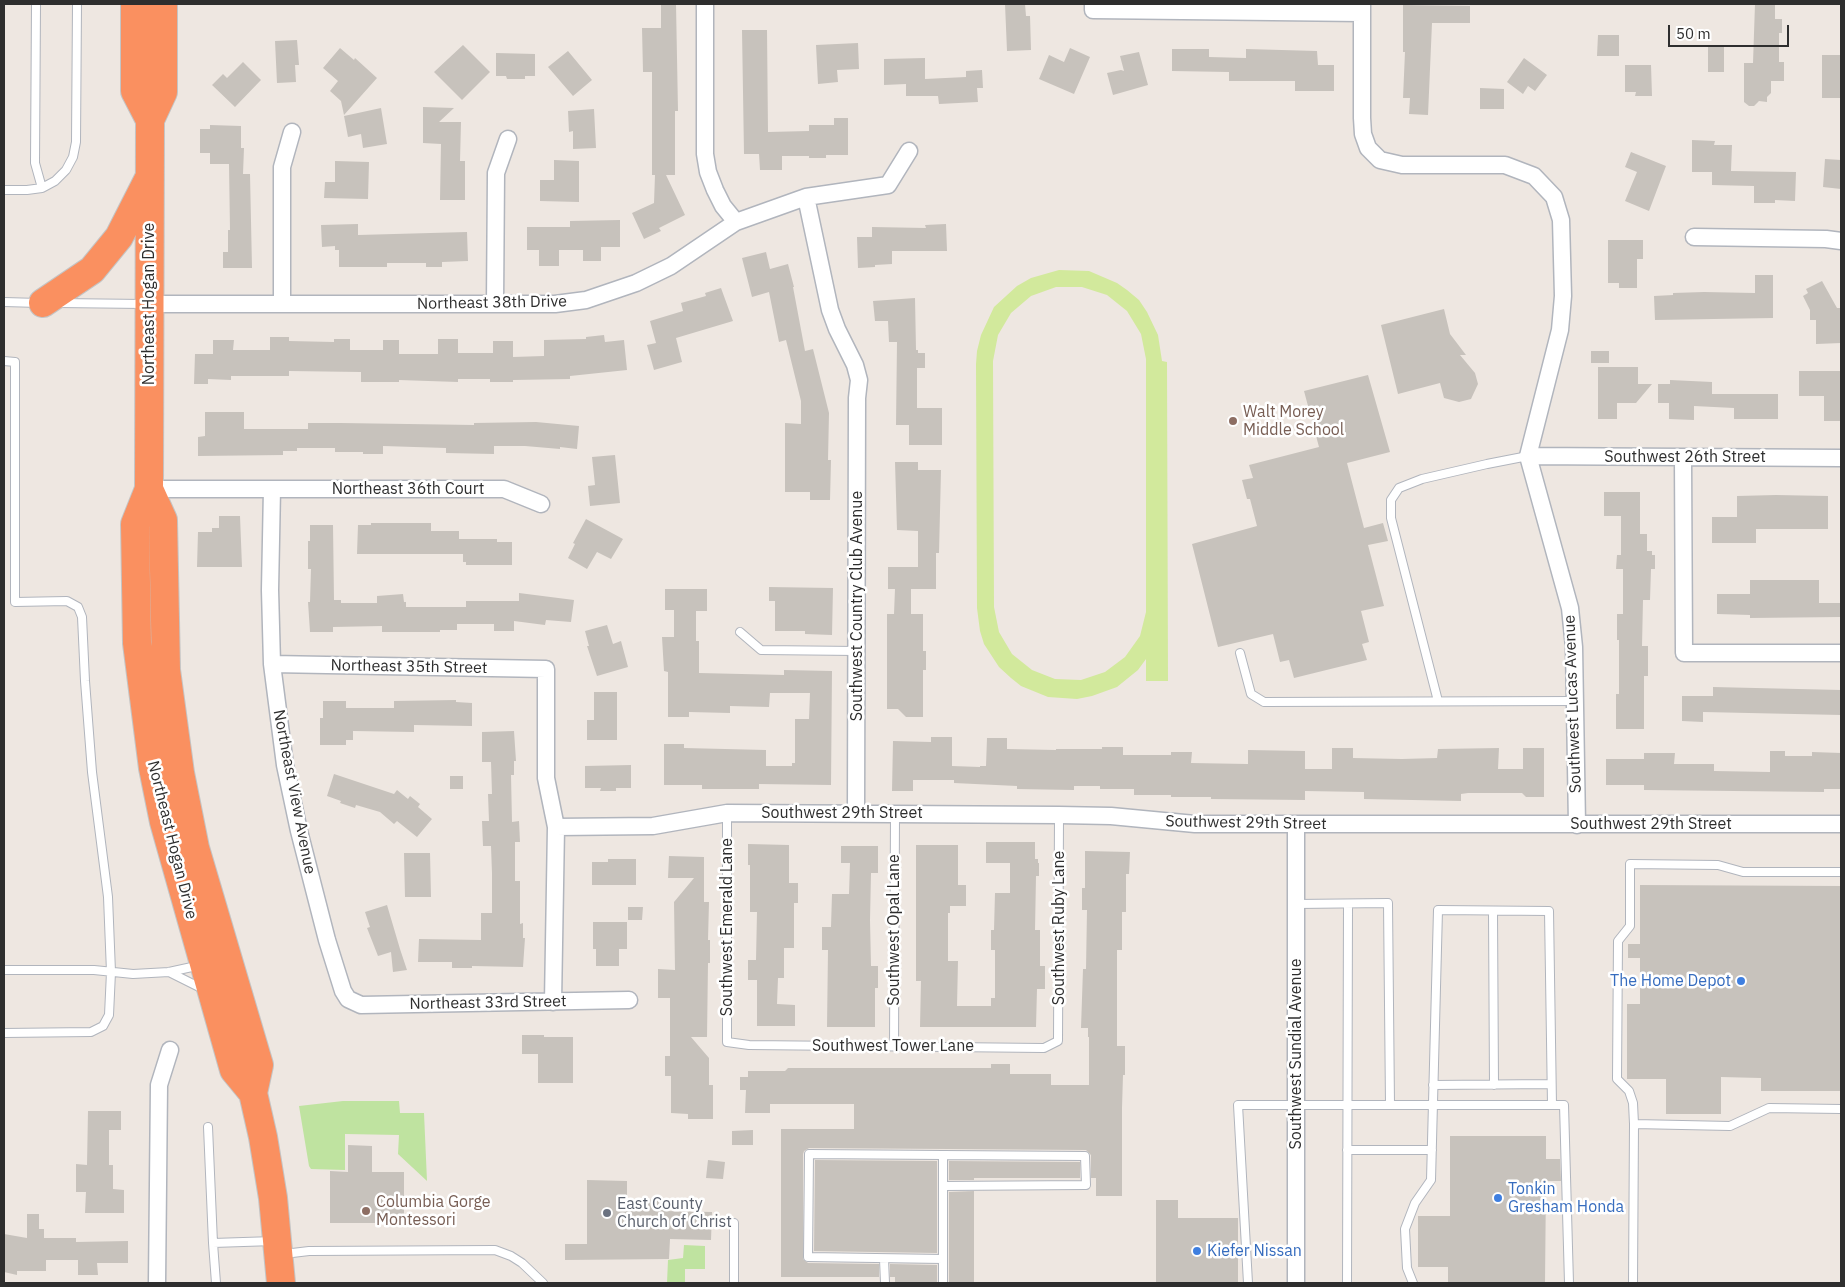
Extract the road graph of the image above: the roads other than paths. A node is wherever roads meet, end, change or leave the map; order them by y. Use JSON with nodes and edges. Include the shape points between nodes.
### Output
{"nodes":[{"id":1,"x":36,"y":4,"type":"edge"},
{"id":2,"x":77,"y":4,"type":"edge"},
{"id":3,"x":705,"y":4,"type":"edge"},
{"id":4,"x":1093,"y":7,"type":"edge"},
{"id":5,"x":1362,"y":8,"type":"edge"},
{"id":6,"x":135,"y":17,"type":"edge"},
{"id":7,"x":163,"y":17,"type":"edge"},
{"id":8,"x":150,"y":120,"type":"junction"},
{"id":9,"x":292,"y":132,"type":"dead end"},
{"id":10,"x":508,"y":139,"type":"dead end"},
{"id":11,"x":909,"y":151,"type":"dead end"},
{"id":12,"x":150,"y":177,"type":"junction"},
{"id":13,"x":42,"y":188,"type":"junction"},
{"id":14,"x":4,"y":190,"type":"edge"},
{"id":15,"x":806,"y":196,"type":"junction"},
{"id":16,"x":736,"y":222,"type":"junction"},
{"id":17,"x":1694,"y":237,"type":"dead end"},
{"id":18,"x":1841,"y":241,"type":"edge"},
{"id":19,"x":4,"y":302,"type":"edge"},
{"id":20,"x":43,"y":302,"type":"junction"},
{"id":21,"x":149,"y":304,"type":"junction"},
{"id":22,"x":282,"y":304,"type":"junction"},
{"id":23,"x":495,"y":304,"type":"junction"},
{"id":24,"x":4,"y":362,"type":"edge"},
{"id":25,"x":1528,"y":456,"type":"junction"},
{"id":26,"x":1683,"y":458,"type":"junction"},
{"id":27,"x":1841,"y":458,"type":"edge"},
{"id":28,"x":149,"y":489,"type":"junction"},
{"id":29,"x":272,"y":489,"type":"junction"},
{"id":30,"x":541,"y":504,"type":"dead end"},
{"id":31,"x":740,"y":632,"type":"dead end"},
{"id":32,"x":856,"y":651,"type":"junction"},
{"id":33,"x":1240,"y":652,"type":"dead end"},
{"id":34,"x":1841,"y":654,"type":"edge"},
{"id":35,"x":272,"y":664,"type":"junction"},
{"id":36,"x":1438,"y":701,"type":"junction"},
{"id":37,"x":1575,"y":701,"type":"junction"},
{"id":38,"x":726,"y":813,"type":"junction"},
{"id":39,"x":856,"y":813,"type":"junction"},
{"id":40,"x":895,"y":814,"type":"junction"},
{"id":41,"x":1059,"y":815,"type":"junction"},
{"id":42,"x":1296,"y":824,"type":"junction"},
{"id":43,"x":1577,"y":824,"type":"junction"},
{"id":44,"x":1841,"y":824,"type":"edge"},
{"id":45,"x":556,"y":827,"type":"junction"},
{"id":46,"x":1841,"y":872,"type":"edge"},
{"id":47,"x":1296,"y":904,"type":"junction"},
{"id":48,"x":1348,"y":904,"type":"junction"},
{"id":49,"x":1493,"y":910,"type":"junction"},
{"id":50,"x":4,"y":970,"type":"edge"},
{"id":51,"x":111,"y":972,"type":"junction"},
{"id":52,"x":168,"y":972,"type":"junction"},
{"id":53,"x":218,"y":977,"type":"junction"},
{"id":54,"x":348,"y":999,"type":"joint"},
{"id":55,"x":629,"y":1000,"type":"dead end"},
{"id":56,"x":553,"y":1002,"type":"junction"},
{"id":57,"x":4,"y":1033,"type":"edge"},
{"id":58,"x":1058,"y":1041,"type":"joint"},
{"id":59,"x":727,"y":1042,"type":"joint"},
{"id":60,"x":894,"y":1046,"type":"junction"},
{"id":61,"x":170,"y":1050,"type":"dead end"},
{"id":62,"x":1551,"y":1084,"type":"junction"},
{"id":63,"x":1494,"y":1085,"type":"junction"},
{"id":64,"x":1433,"y":1086,"type":"junction"},
{"id":65,"x":1296,"y":1105,"type":"junction"},
{"id":66,"x":1347,"y":1105,"type":"junction"},
{"id":67,"x":1390,"y":1105,"type":"junction"},
{"id":68,"x":1433,"y":1105,"type":"junction"},
{"id":69,"x":1552,"y":1105,"type":"junction"},
{"id":70,"x":1841,"y":1109,"type":"edge"},
{"id":71,"x":1634,"y":1124,"type":"junction"},
{"id":72,"x":208,"y":1127,"type":"dead end"},
{"id":73,"x":1347,"y":1150,"type":"junction"},
{"id":74,"x":1432,"y":1150,"type":"junction"},
{"id":75,"x":943,"y":1155,"type":"junction"},
{"id":76,"x":943,"y":1186,"type":"junction"},
{"id":77,"x":734,"y":1223,"type":"dead end"},
{"id":78,"x":213,"y":1243,"type":"junction"},
{"id":79,"x":279,"y":1248,"type":"junction"},
{"id":80,"x":884,"y":1259,"type":"junction"},
{"id":81,"x":943,"y":1259,"type":"junction"},
{"id":82,"x":157,"y":1283,"type":"edge"},
{"id":83,"x":216,"y":1283,"type":"edge"},
{"id":84,"x":281,"y":1283,"type":"edge"},
{"id":85,"x":543,"y":1283,"type":"edge"},
{"id":86,"x":734,"y":1283,"type":"edge"},
{"id":87,"x":885,"y":1283,"type":"edge"},
{"id":88,"x":943,"y":1283,"type":"edge"},
{"id":89,"x":1248,"y":1283,"type":"edge"},
{"id":90,"x":1296,"y":1283,"type":"edge"},
{"id":91,"x":1347,"y":1283,"type":"edge"},
{"id":92,"x":1413,"y":1283,"type":"edge"},
{"id":93,"x":1569,"y":1283,"type":"edge"},
{"id":94,"x":1633,"y":1283,"type":"edge"}],
"edges":[{"from":1,"to":13,"type":"lane","via":[[35,163]]},
{"from":2,"to":13,"type":"lane","via":[[74,156],[55,181]]},
{"from":3,"to":16,"type":"street","via":[[705,154],[715,190]]},
{"from":4,"to":5,"type":"street"},
{"from":5,"to":25,"type":"street","name":"Southwest Lucas Avenue","via":[[1363,134],[1368,148],[1380,160],[1402,166],[1505,165],[1534,176],[1554,197],[1562,220],[1560,330]]},
{"from":6,"to":8,"type":"highway","name":"Northeast Hogan Drive","via":[[135,90]]},
{"from":7,"to":8,"type":"highway","name":"Northeast Hogan Drive","via":[[163,92]]},
{"from":8,"to":12,"type":"highway","name":"Northeast Hogan Drive"},
{"from":9,"to":22,"type":"street","via":[[282,167]]},
{"from":10,"to":23,"type":"street","via":[[496,173]]},
{"from":11,"to":15,"type":"street","name":"Northeast 38th Drive","via":[[888,185]]},
{"from":12,"to":20,"type":"highway","via":[[119,237],[92,270]]},
{"from":12,"to":21,"type":"highway","name":"Northeast Hogan Drive"},
{"from":13,"to":14,"type":"lane"},
{"from":15,"to":16,"type":"street","name":"Northeast 38th Drive"},
{"from":15,"to":32,"type":"street","name":"Southwest Country Club Avenue","via":[[830,310],[859,380]]},
{"from":16,"to":23,"type":"street","name":"Northeast 38th Drive","via":[[671,266],[636,283],[586,300],[555,304]]},
{"from":17,"to":18,"type":"street"},
{"from":19,"to":20,"type":"lane"},
{"from":20,"to":21,"type":"lane"},
{"from":21,"to":22,"type":"street","name":"Northeast 38th Drive"},
{"from":21,"to":28,"type":"highway","name":"Northeast Hogan Drive"},
{"from":22,"to":23,"type":"street","name":"Northeast 38th Drive"},
{"from":24,"to":51,"type":"lane","via":[[15,362],[15,602],[67,601],[78,607],[82,617],[92,772],[108,897]]},
{"from":25,"to":26,"type":"street","name":"Southwest 26th Street"},
{"from":25,"to":36,"type":"lane","via":[[1422,479],[1399,488],[1390,500],[1391,518]]},
{"from":25,"to":37,"type":"street","name":"Southwest Lucas Avenue","via":[[1570,608]]},
{"from":26,"to":27,"type":"street","name":"Southwest 26th Street"},
{"from":26,"to":34,"type":"street","via":[[1684,653]]},
{"from":28,"to":29,"type":"street","name":"Northeast 36th Court"},
{"from":28,"to":53,"type":"highway","name":"Northeast Hogan Drive","via":[[163,520],[166,670],[180,773]]},
{"from":28,"to":53,"type":"highway","name":"Northeast Hogan Drive","via":[[135,524],[135,598],[142,689],[153,768],[164,822]]},
{"from":29,"to":30,"type":"street","name":"Northeast 36th Court","via":[[504,489]]},
{"from":29,"to":35,"type":"street","name":"Northeast View Avenue"},
{"from":31,"to":32,"type":"lane","via":[[760,650]]},
{"from":32,"to":39,"type":"street","name":"Southwest Country Club Avenue"},
{"from":33,"to":36,"type":"lane","via":[[1251,694],[1264,702]]},
{"from":35,"to":45,"type":"street","name":"Northeast 35th Street","via":[[546,669],[546,778]]},
{"from":35,"to":54,"type":"street","name":"Northeast View Avenue","via":[[285,765],[299,831],[326,940]]},
{"from":36,"to":37,"type":"lane"},
{"from":37,"to":43,"type":"street","name":"Southwest Lucas Avenue"},
{"from":38,"to":39,"type":"street","name":"Southwest 29th Street"},
{"from":38,"to":45,"type":"street","name":"Southwest 29th Street","via":[[653,826]]},
{"from":38,"to":59,"type":"lane","name":"Southwest Emerald Lane"},
{"from":39,"to":40,"type":"street","name":"Southwest 29th Street"},
{"from":40,"to":41,"type":"street","name":"Southwest 29th Street"},
{"from":40,"to":60,"type":"lane","name":"Southwest Opal Lane"},
{"from":41,"to":42,"type":"street","name":"Southwest 29th Street","via":[[1194,824]]},
{"from":41,"to":58,"type":"lane","name":"Southwest Ruby Lane"},
{"from":42,"to":43,"type":"street","name":"Southwest 29th Street"},
{"from":42,"to":47,"type":"street","name":"Southwest Sundial Avenue"},
{"from":43,"to":44,"type":"street","name":"Southwest 29th Street"},
{"from":45,"to":56,"type":"street"},
{"from":46,"to":71,"type":"lane","via":[[1743,872],[1718,865],[1630,864],[1630,926],[1618,941],[1617,1079],[1629,1091]]},
{"from":47,"to":48,"type":"lane"},
{"from":47,"to":65,"type":"street","name":"Southwest Sundial Avenue"},
{"from":48,"to":66,"type":"lane"},
{"from":48,"to":67,"type":"lane","via":[[1388,904]]},
{"from":49,"to":62,"type":"lane","via":[[1549,911]]},
{"from":49,"to":63,"type":"lane"},
{"from":49,"to":64,"type":"lane","via":[[1438,910]]},
{"from":50,"to":51,"type":"lane"},
{"from":51,"to":52,"type":"lane"},
{"from":51,"to":57,"type":"lane","via":[[109,1015],[103,1026],[91,1032]]},
{"from":52,"to":53,"type":"lane"},
{"from":52,"to":53,"type":"lane"},
{"from":53,"to":79,"type":"highway","name":"Northeast Hogan Drive","via":[[234,1070],[253,1092],[269,1172]]},
{"from":54,"to":56,"type":"street","name":"Northeast 33rd Street","via":[[361,1005]]},
{"from":55,"to":56,"type":"street","name":"Northeast 33rd Street"},
{"from":58,"to":60,"type":"lane","name":"Southwest Tower Lane","via":[[1044,1048]]},
{"from":59,"to":60,"type":"lane","name":"Southwest Tower Lane","via":[[748,1046]]},
{"from":61,"to":82,"type":"street","via":[[159,1085]]},
{"from":62,"to":63,"type":"lane"},
{"from":62,"to":69,"type":"lane"},
{"from":63,"to":64,"type":"lane"},
{"from":64,"to":68,"type":"lane"},
{"from":65,"to":66,"type":"lane"},
{"from":65,"to":89,"type":"lane","via":[[1238,1105]]},
{"from":65,"to":90,"type":"street","name":"Southwest Sundial Avenue"},
{"from":66,"to":67,"type":"lane"},
{"from":66,"to":73,"type":"lane"},
{"from":67,"to":68,"type":"lane"},
{"from":68,"to":69,"type":"lane"},
{"from":68,"to":74,"type":"lane"},
{"from":69,"to":93,"type":"lane","via":[[1564,1105]]},
{"from":70,"to":71,"type":"lane","via":[[1769,1108],[1730,1126]]},
{"from":71,"to":94,"type":"lane"},
{"from":72,"to":78,"type":"lane"},
{"from":73,"to":74,"type":"lane"},
{"from":73,"to":91,"type":"lane"},
{"from":74,"to":92,"type":"lane","via":[[1431,1180],[1415,1203],[1405,1229],[1407,1268]]},
{"from":75,"to":76,"type":"lane"},
{"from":75,"to":76,"type":"lane","via":[[1085,1156],[1086,1185]]},
{"from":75,"to":80,"type":"lane","via":[[809,1154],[808,1258]]},
{"from":76,"to":81,"type":"lane"},
{"from":77,"to":86,"type":"lane"},
{"from":78,"to":79,"type":"lane"},
{"from":78,"to":83,"type":"lane"},
{"from":79,"to":84,"type":"highway","name":"Northeast Hogan Drive"},
{"from":79,"to":85,"type":"lane","via":[[309,1251],[495,1250],[522,1263]]},
{"from":80,"to":81,"type":"lane"},
{"from":80,"to":87,"type":"lane"},
{"from":81,"to":88,"type":"lane"}]}
